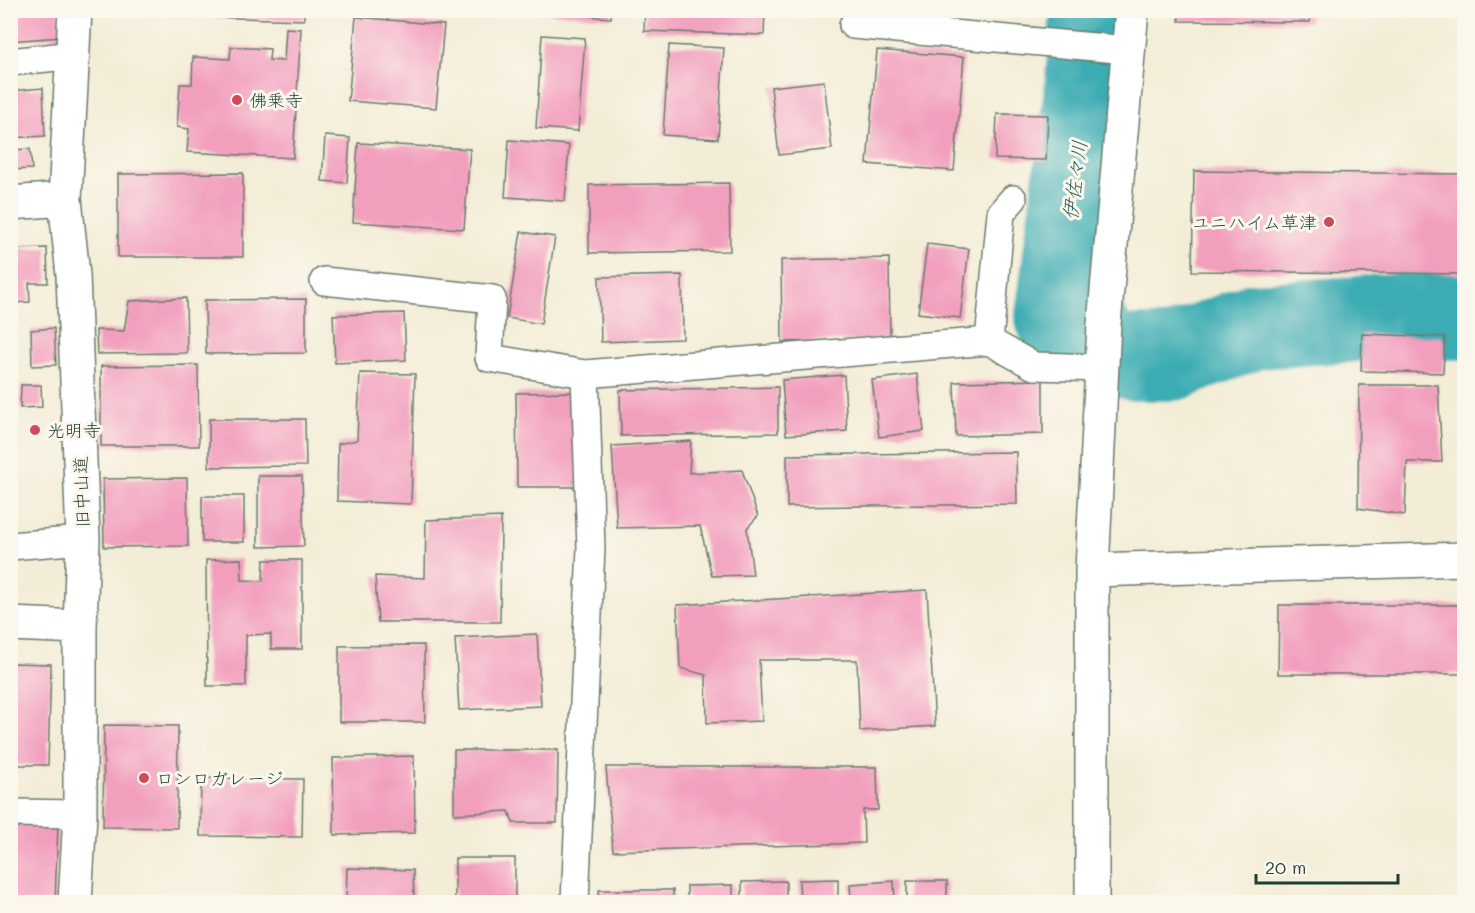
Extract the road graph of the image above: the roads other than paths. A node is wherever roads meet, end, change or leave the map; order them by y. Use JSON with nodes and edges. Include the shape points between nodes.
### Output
{"nodes":[{"id":1,"x":75,"y":10,"type":"edge"},
{"id":2,"x":1132,"y":10,"type":"edge"},
{"id":3,"x":853,"y":25,"type":"dead end"},
{"id":4,"x":1128,"y":50,"type":"junction"},
{"id":5,"x":74,"y":55,"type":"junction"},
{"id":6,"x":10,"y":62,"type":"edge"},
{"id":7,"x":65,"y":199,"type":"junction"},
{"id":8,"x":1013,"y":199,"type":"dead end"},
{"id":9,"x":10,"y":203,"type":"edge"},
{"id":10,"x":324,"y":281,"type":"dead end"},
{"id":11,"x":989,"y":341,"type":"junction"},
{"id":12,"x":1103,"y":368,"type":"junction"},
{"id":13,"x":585,"y":374,"type":"junction"},
{"id":14,"x":83,"y":540,"type":"junction"},
{"id":15,"x":10,"y":546,"type":"edge"},
{"id":16,"x":1464,"y":559,"type":"edge"},
{"id":17,"x":1092,"y":570,"type":"junction"},
{"id":18,"x":10,"y":624,"type":"edge"},
{"id":19,"x":80,"y":627,"type":"junction"},
{"id":20,"x":10,"y":813,"type":"edge"},
{"id":21,"x":80,"y":814,"type":"junction"},
{"id":22,"x":75,"y":903,"type":"edge"},
{"id":23,"x":575,"y":903,"type":"edge"},
{"id":24,"x":1092,"y":903,"type":"edge"}],
"edges":[{"from":1,"to":5,"type":"street","name":"旧中山道"},
{"from":2,"to":4,"type":"street"},
{"from":3,"to":4,"type":"lane"},
{"from":4,"to":12,"type":"street"},
{"from":5,"to":6,"type":"lane"},
{"from":5,"to":7,"type":"street","name":"旧中山道"},
{"from":7,"to":9,"type":"street"},
{"from":7,"to":14,"type":"street","name":"旧中山道","via":[[73,275]]},
{"from":8,"to":11,"type":"lane","via":[[1001,213]]},
{"from":10,"to":13,"type":"lane","via":[[492,299],[489,358]]},
{"from":11,"to":12,"type":"lane","via":[[1034,366]]},
{"from":11,"to":13,"type":"lane"},
{"from":12,"to":17,"type":"street"},
{"from":13,"to":23,"type":"lane","via":[[591,548]]},
{"from":14,"to":15,"type":"lane"},
{"from":14,"to":19,"type":"street","name":"旧中山道"},
{"from":16,"to":17,"type":"street"},
{"from":17,"to":24,"type":"street"},
{"from":18,"to":19,"type":"street"},
{"from":19,"to":21,"type":"street","name":"旧中山道"},
{"from":20,"to":21,"type":"lane"},
{"from":21,"to":22,"type":"street","name":"旧中山道"}]}
